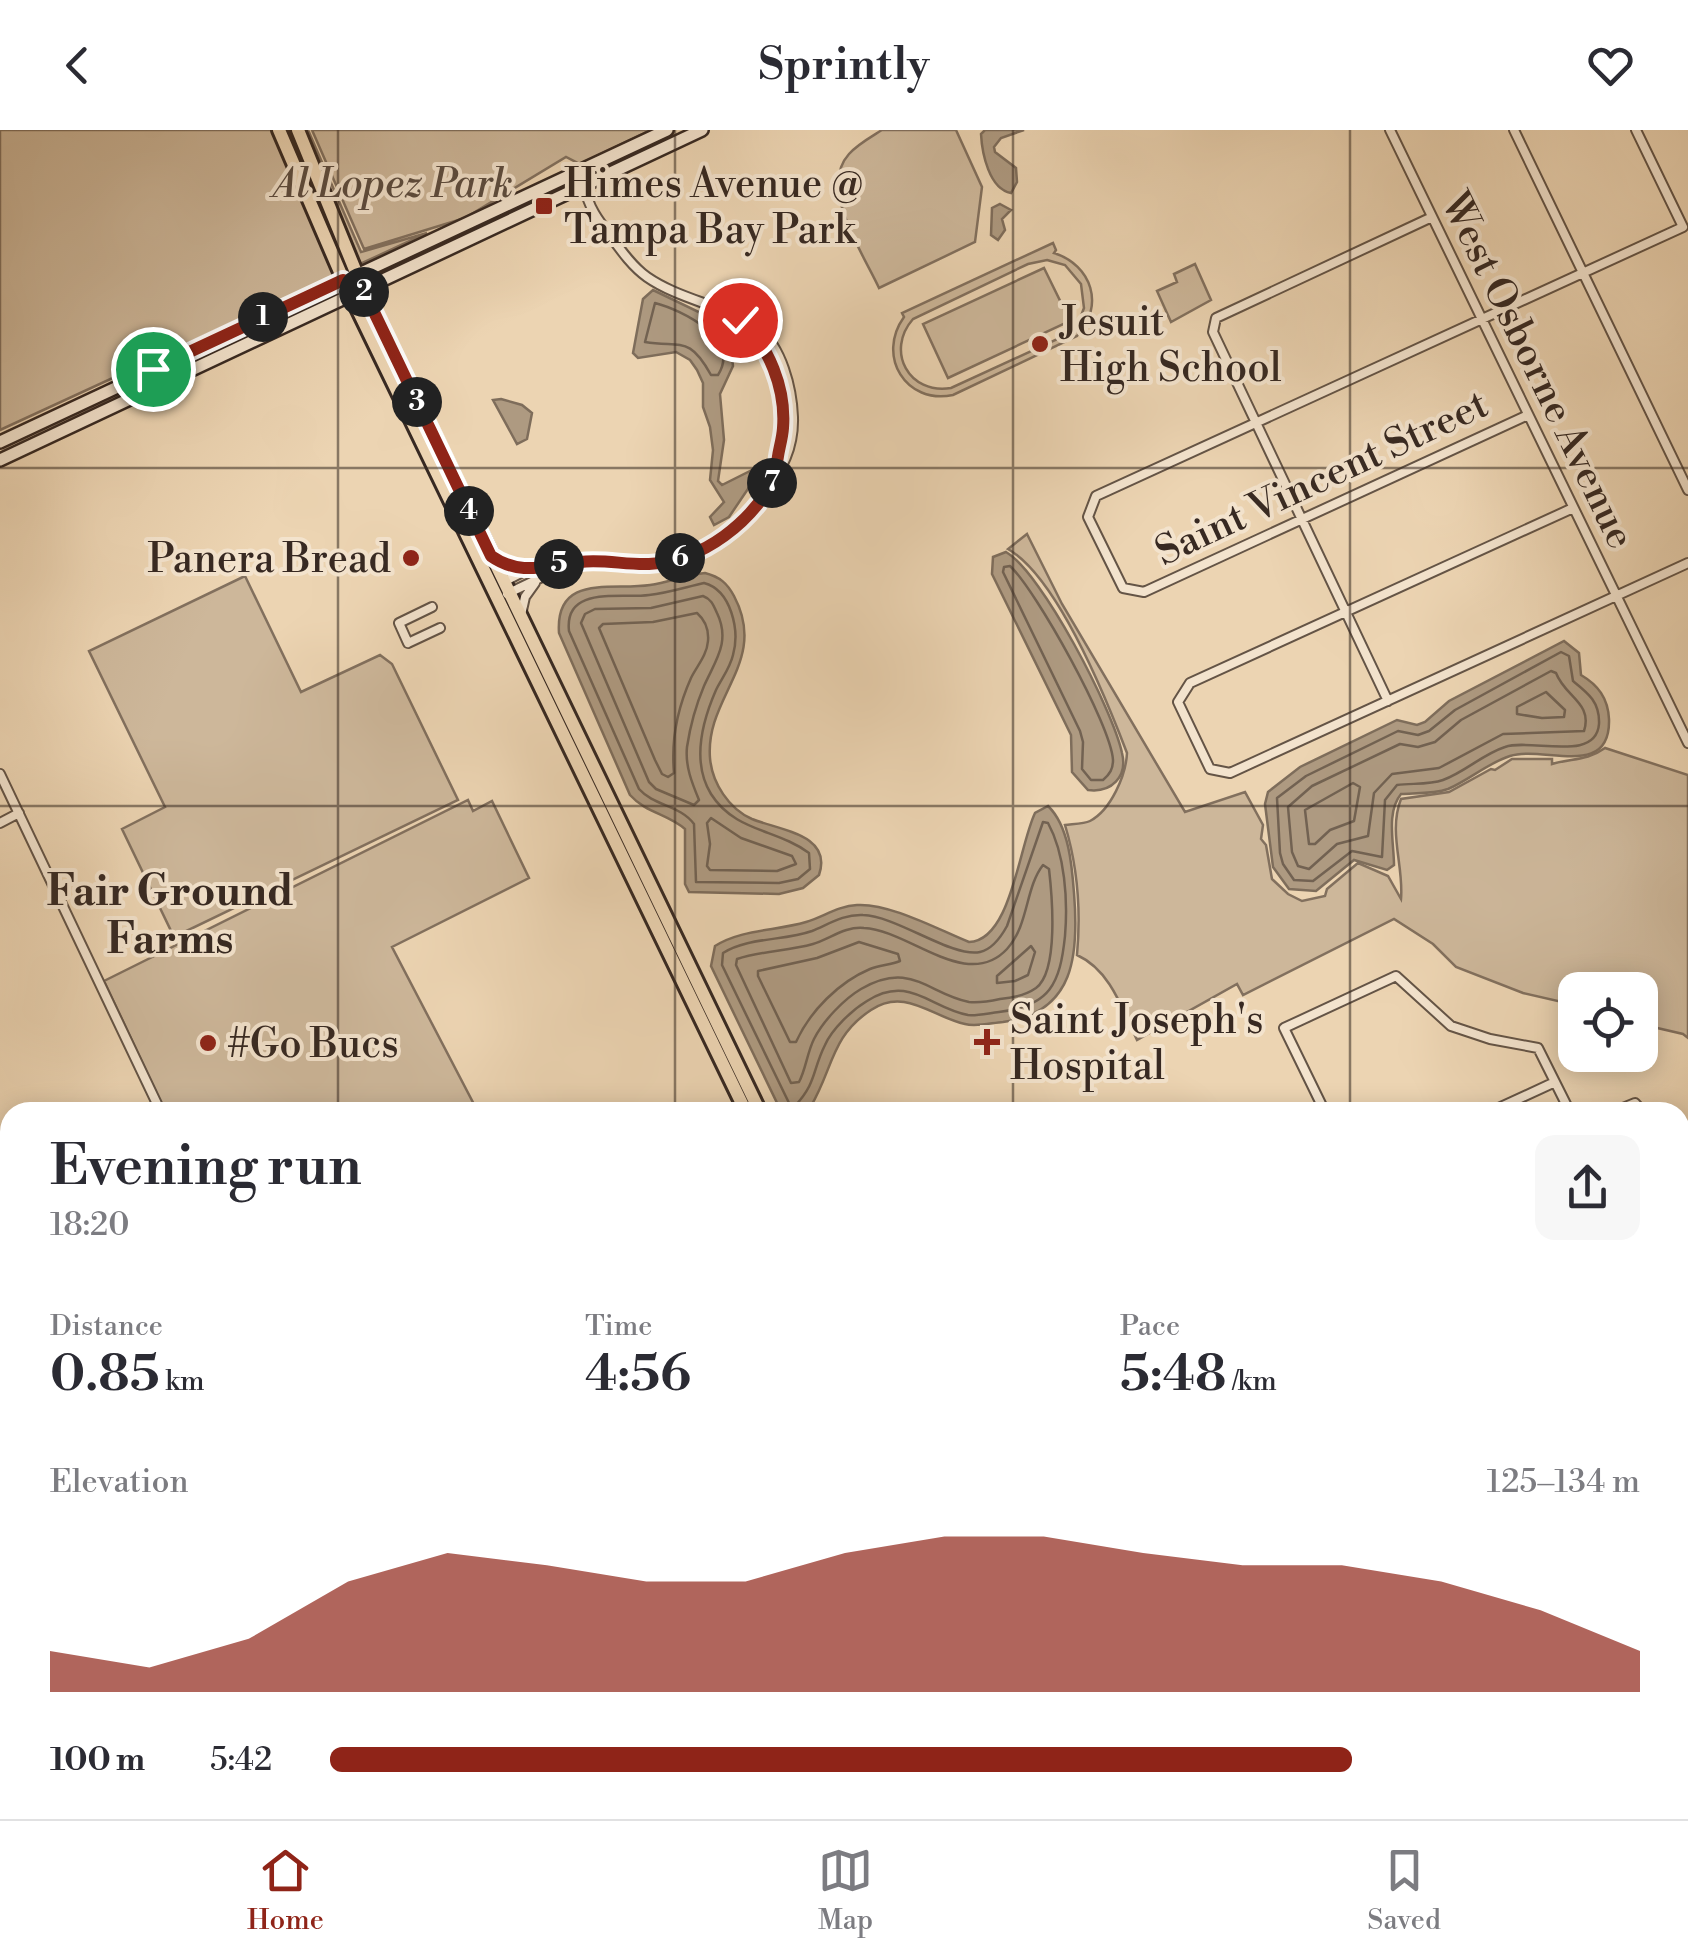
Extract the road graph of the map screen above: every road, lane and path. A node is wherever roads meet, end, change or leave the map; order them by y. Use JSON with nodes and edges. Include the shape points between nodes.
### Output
{"nodes":[{"id":1,"x":279,"y":130,"type":"edge"},
{"id":2,"x":298,"y":130,"type":"edge"},
{"id":3,"x":667,"y":130,"type":"edge"},
{"id":4,"x":702,"y":130,"type":"edge"},
{"id":5,"x":1390,"y":130,"type":"edge"},
{"id":6,"x":1514,"y":130,"type":"edge"},
{"id":7,"x":1636,"y":130,"type":"edge"},
{"id":8,"x":584,"y":185,"type":"junction"},
{"id":9,"x":1432,"y":218,"type":"junction"},
{"id":10,"x":1583,"y":272,"type":"junction"},
{"id":11,"x":353,"y":283,"type":"junction"},
{"id":12,"x":1482,"y":319,"type":"junction"},
{"id":13,"x":1528,"y":414,"type":"junction"},
{"id":14,"x":40,"y":423,"type":"junction"},
{"id":15,"x":1256,"y":423,"type":"junction"},
{"id":16,"x":48,"y":436,"type":"junction"},
{"id":17,"x":0,"y":442,"type":"edge"},
{"id":18,"x":0,"y":460,"type":"edge"},
{"id":19,"x":1688,"y":490,"type":"edge"},
{"id":20,"x":1573,"y":508,"type":"junction"},
{"id":21,"x":1301,"y":518,"type":"junction"},
{"id":22,"x":491,"y":556,"type":"junction"},
{"id":23,"x":1688,"y":563,"type":"edge"},
{"id":24,"x":553,"y":565,"type":"junction"},
{"id":25,"x":535,"y":567,"type":"junction"},
{"id":26,"x":541,"y":578,"type":"junction"},
{"id":27,"x":503,"y":592,"type":"junction"},
{"id":28,"x":1615,"y":596,"type":"junction"},
{"id":29,"x":432,"y":607,"type":"dead end"},
{"id":30,"x":1346,"y":612,"type":"junction"},
{"id":31,"x":521,"y":620,"type":"junction"},
{"id":32,"x":440,"y":628,"type":"dead end"},
{"id":33,"x":1388,"y":701,"type":"junction"},
{"id":34,"x":1688,"y":743,"type":"edge"},
{"id":35,"x":0,"y":774,"type":"edge"},
{"id":36,"x":19,"y":813,"type":"junction"},
{"id":37,"x":0,"y":822,"type":"edge"},
{"id":38,"x":1555,"y":1082,"type":"junction"},
{"id":39,"x":150,"y":1102,"type":"edge"},
{"id":40,"x":741,"y":1102,"type":"edge"},
{"id":41,"x":755,"y":1102,"type":"edge"},
{"id":42,"x":1320,"y":1102,"type":"edge"},
{"id":43,"x":1512,"y":1102,"type":"edge"},
{"id":44,"x":1565,"y":1102,"type":"edge"}],
"edges":[{"from":1,"to":11,"type":"main road"},
{"from":2,"to":11,"type":"main road"},
{"from":3,"to":11,"type":"street"},
{"from":4,"to":8,"type":"street"},
{"from":5,"to":9,"type":"street","name":"West Osborne Avenue"},
{"from":6,"to":10,"type":"street"},
{"from":7,"to":10,"type":"street","via":[[1683,226]]},
{"from":8,"to":11,"type":"street"},
{"from":8,"to":24,"type":"street","via":[[589,207],[649,278],[756,328],[773,349],[791,394],[792,436],[784,465],[758,502],[716,542],[649,564]]},
{"from":9,"to":12,"type":"street","name":"West Osborne Avenue"},
{"from":9,"to":15,"type":"street","via":[[1216,318],[1213,332]]},
{"from":10,"to":12,"type":"street"},
{"from":10,"to":19,"type":"street"},
{"from":11,"to":14,"type":"street"},
{"from":11,"to":16,"type":"street"},
{"from":11,"to":22,"type":"main road"},
{"from":11,"to":27,"type":"main road","via":[[487,580]]},
{"from":12,"to":13,"type":"street","name":"West Osborne Avenue"},
{"from":12,"to":15,"type":"street"},
{"from":13,"to":20,"type":"street","name":"West Osborne Avenue"},
{"from":13,"to":21,"type":"street","name":"Saint Vincent Street"},
{"from":14,"to":16,"type":"street"},
{"from":14,"to":17,"type":"street"},
{"from":15,"to":21,"type":"street"},
{"from":15,"to":21,"type":"street","name":"Saint Vincent Street","via":[[1096,496],[1088,517],[1122,588],[1144,592]]},
{"from":16,"to":18,"type":"street"},
{"from":20,"to":28,"type":"street","name":"West Osborne Avenue"},
{"from":20,"to":30,"type":"street"},
{"from":21,"to":30,"type":"street"},
{"from":22,"to":25,"type":"street","via":[[510,568]]},
{"from":22,"to":27,"type":"main road"},
{"from":23,"to":28,"type":"street"},
{"from":24,"to":25,"type":"street"},
{"from":24,"to":26,"type":"street"},
{"from":25,"to":27,"type":"street"},
{"from":26,"to":27,"type":"street"},
{"from":26,"to":31,"type":"street","via":[[525,597]]},
{"from":27,"to":31,"type":"main road"},
{"from":27,"to":40,"type":"main road"},
{"from":28,"to":33,"type":"street"},
{"from":28,"to":34,"type":"street","name":"West Osborne Avenue"},
{"from":29,"to":32,"type":"street","via":[[399,623],[408,644]]},
{"from":30,"to":33,"type":"street"},
{"from":30,"to":33,"type":"street","via":[[1190,683],[1178,702],[1210,769],[1230,773]]},
{"from":31,"to":41,"type":"main road"},
{"from":35,"to":36,"type":"street"},
{"from":36,"to":37,"type":"street"},
{"from":36,"to":39,"type":"street"},
{"from":38,"to":42,"type":"street","via":[[1538,1048],[1451,1026],[1396,976],[1284,1028]]},
{"from":38,"to":43,"type":"street"},
{"from":38,"to":44,"type":"street"}]}
